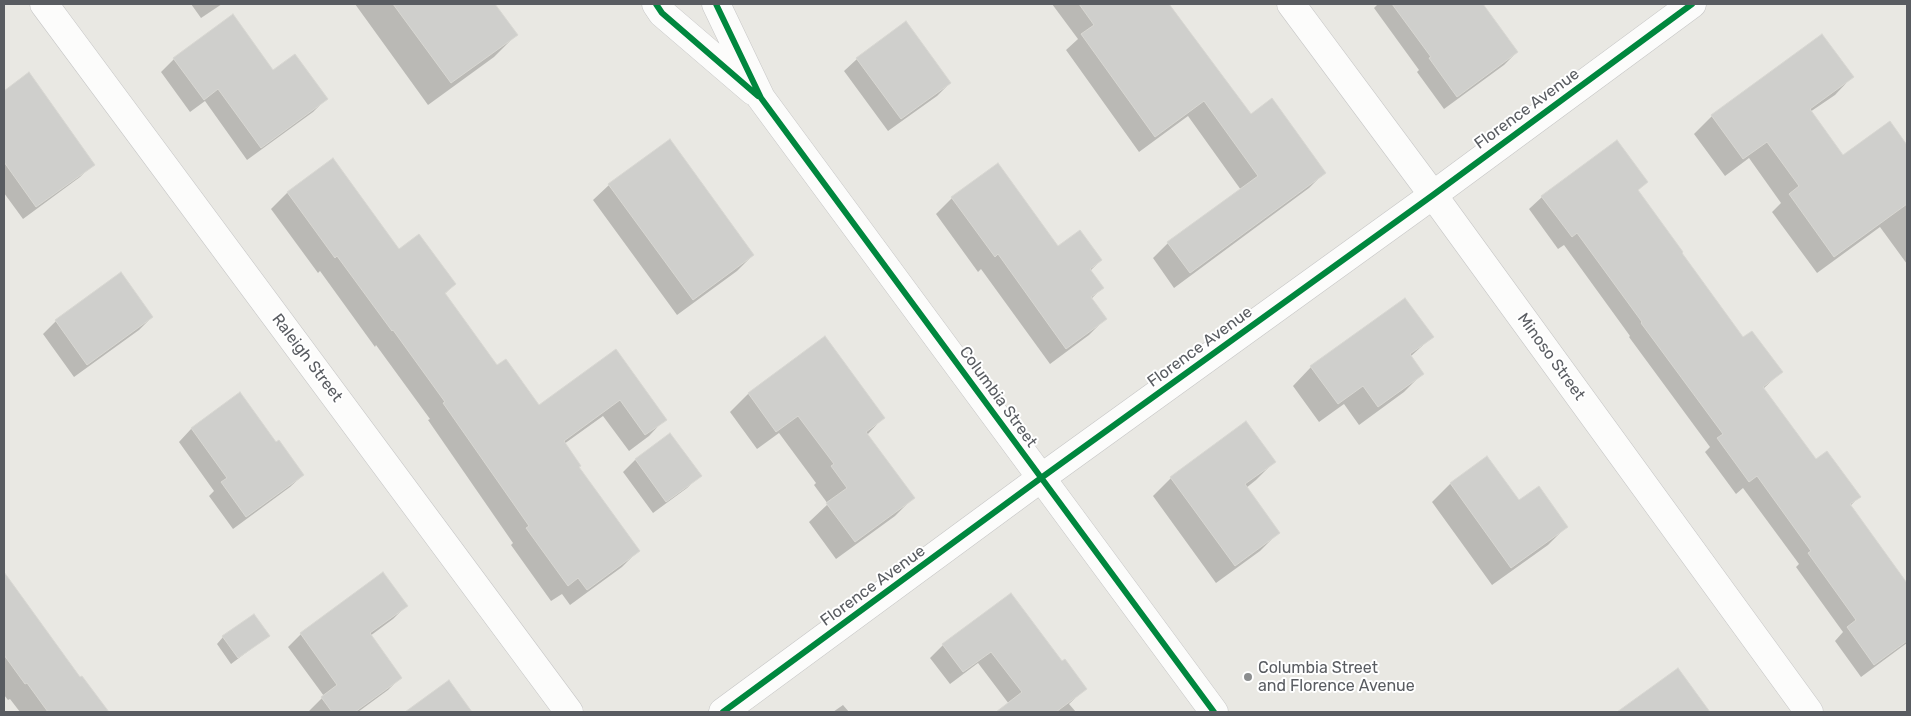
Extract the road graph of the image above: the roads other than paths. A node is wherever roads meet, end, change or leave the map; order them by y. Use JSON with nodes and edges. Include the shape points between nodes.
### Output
{"nodes":[{"id":1,"x":44,"y":4,"type":"edge"},
{"id":2,"x":656,"y":4,"type":"edge"},
{"id":3,"x":716,"y":4,"type":"edge"},
{"id":4,"x":1291,"y":4,"type":"edge"},
{"id":5,"x":1692,"y":4,"type":"edge"},
{"id":6,"x":761,"y":98,"type":"junction"},
{"id":7,"x":1433,"y":195,"type":"junction"},
{"id":8,"x":1041,"y":478,"type":"junction"},
{"id":9,"x":569,"y":712,"type":"edge"},
{"id":10,"x":723,"y":712,"type":"edge"},
{"id":11,"x":1214,"y":712,"type":"edge"},
{"id":12,"x":1809,"y":712,"type":"edge"}],
"edges":[{"from":1,"to":9,"type":"street","name":"Raleigh Street"},
{"from":2,"to":6,"type":"street","name":"Columbia Street","via":[[662,13]]},
{"from":3,"to":6,"type":"street","name":"Columbia Street"},
{"from":4,"to":7,"type":"street","name":"Minoso Street"},
{"from":5,"to":7,"type":"street","name":"Florence Avenue"},
{"from":6,"to":8,"type":"street","name":"Columbia Street"},
{"from":7,"to":8,"type":"street","name":"Florence Avenue"},
{"from":7,"to":12,"type":"street","name":"Minoso Street"},
{"from":8,"to":10,"type":"street","name":"Florence Avenue"},
{"from":8,"to":11,"type":"street","name":"Columbia Street"}]}
